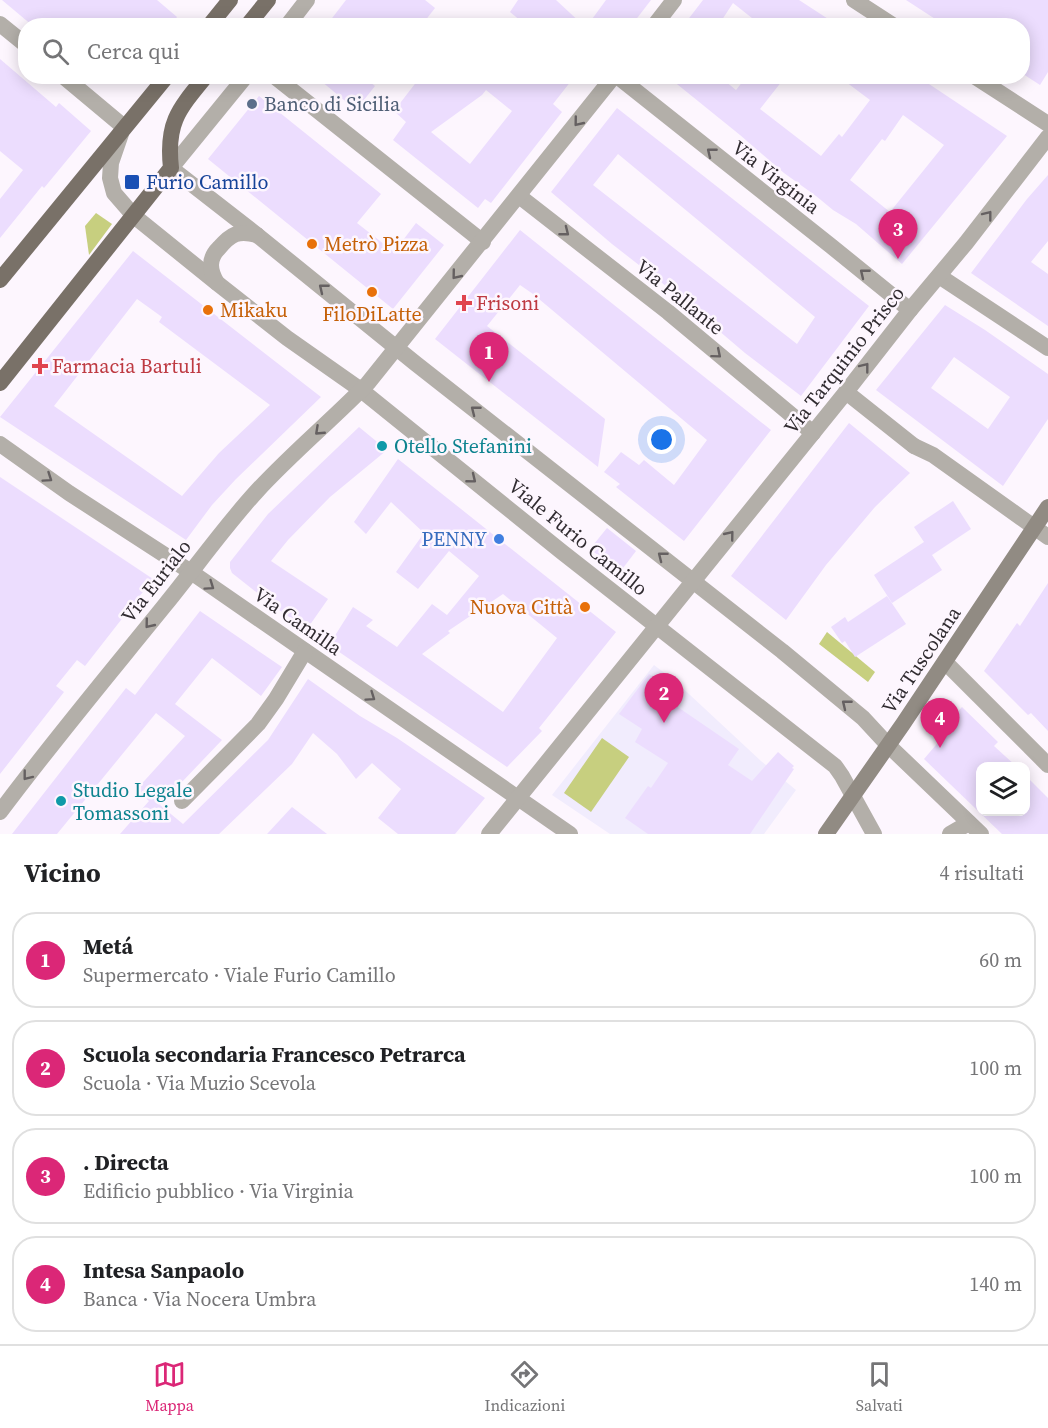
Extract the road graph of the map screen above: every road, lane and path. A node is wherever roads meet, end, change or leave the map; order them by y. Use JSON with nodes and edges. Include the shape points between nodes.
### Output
{"nodes":[{"id":1,"x":230,"y":0,"type":"edge"},
{"id":2,"x":268,"y":0,"type":"edge"},
{"id":3,"x":308,"y":0,"type":"edge"},
{"id":4,"x":674,"y":0,"type":"edge"},
{"id":5,"x":854,"y":0,"type":"edge"},
{"id":6,"x":215,"y":18,"type":"edge"},
{"id":7,"x":253,"y":18,"type":"edge"},
{"id":8,"x":293,"y":18,"type":"edge"},
{"id":9,"x":660,"y":18,"type":"edge"},
{"id":10,"x":882,"y":18,"type":"edge"},
{"id":11,"x":0,"y":24,"type":"edge"},
{"id":12,"x":18,"y":39,"type":"edge"},
{"id":13,"x":73,"y":84,"type":"edge"},
{"id":14,"x":160,"y":84,"type":"edge"},
{"id":15,"x":199,"y":84,"type":"edge"},
{"id":16,"x":239,"y":84,"type":"edge"},
{"id":17,"x":283,"y":84,"type":"edge"},
{"id":18,"x":610,"y":84,"type":"edge"},
{"id":19,"x":626,"y":84,"type":"edge"},
{"id":20,"x":986,"y":84,"type":"edge"},
{"id":21,"x":1048,"y":124,"type":"edge"},
{"id":22,"x":124,"y":127,"type":"junction"},
{"id":23,"x":1048,"y":137,"type":"edge"},
{"id":24,"x":171,"y":168,"type":"junction"},
{"id":25,"x":519,"y":196,"type":"junction"},
{"id":26,"x":134,"y":216,"type":"junction"},
{"id":27,"x":257,"y":235,"type":"junction"},
{"id":28,"x":483,"y":242,"type":"junction"},
{"id":29,"x":939,"y":276,"type":"junction"},
{"id":30,"x":0,"y":280,"type":"edge"},
{"id":31,"x":217,"y":283,"type":"junction"},
{"id":32,"x":910,"y":310,"type":"junction"},
{"id":33,"x":397,"y":348,"type":"junction"},
{"id":34,"x":1048,"y":348,"type":"edge"},
{"id":35,"x":0,"y":383,"type":"edge"},
{"id":36,"x":361,"y":390,"type":"junction"},
{"id":37,"x":846,"y":392,"type":"junction"},
{"id":38,"x":813,"y":433,"type":"junction"},
{"id":39,"x":0,"y":444,"type":"edge"},
{"id":40,"x":1048,"y":507,"type":"edge"},
{"id":41,"x":1041,"y":532,"type":"edge"},
{"id":42,"x":191,"y":572,"type":"junction"},
{"id":43,"x":694,"y":581,"type":"junction"},
{"id":44,"x":657,"y":626,"type":"junction"},
{"id":45,"x":305,"y":651,"type":"junction"},
{"id":46,"x":945,"y":662,"type":"junction"},
{"id":47,"x":888,"y":744,"type":"junction"},
{"id":48,"x":1048,"y":765,"type":"edge"},
{"id":49,"x":517,"y":797,"type":"junction"},
{"id":50,"x":853,"y":798,"type":"junction"},
{"id":51,"x":182,"y":801,"type":"dead end"},
{"id":52,"x":0,"y":812,"type":"edge"},
{"id":53,"x":975,"y":828,"type":"edge"},
{"id":54,"x":489,"y":834,"type":"edge"},
{"id":55,"x":570,"y":834,"type":"edge"},
{"id":56,"x":826,"y":834,"type":"edge"},
{"id":57,"x":874,"y":834,"type":"edge"},
{"id":58,"x":950,"y":834,"type":"edge"}],
"edges":[{"from":1,"to":6,"type":"main road"},
{"from":2,"to":7,"type":"main road"},
{"from":3,"to":8,"type":"street"},
{"from":4,"to":9,"type":"street"},
{"from":5,"to":10,"type":"street"},
{"from":11,"to":12,"type":"street"},
{"from":13,"to":22,"type":"street"},
{"from":14,"to":22,"type":"main road"},
{"from":15,"to":24,"type":"main road","via":[[175,119]]},
{"from":16,"to":24,"type":"street"},
{"from":17,"to":28,"type":"street"},
{"from":18,"to":25,"type":"street","one_way":true},
{"from":32,"to":19,"type":"street","name":"Via Virginia","one_way":true},
{"from":20,"to":21,"type":"street"},
{"from":22,"to":26,"type":"street","name":"Viale Furio Camillo","via":[[110,178],[114,193]]},
{"from":22,"to":30,"type":"main road"},
{"from":29,"to":23,"type":"street","name":"Via Tarquinio Prisco","one_way":true},
{"from":24,"to":26,"type":"main road"},
{"from":24,"to":27,"type":"street","name":"Viale Furio Camillo"},
{"from":25,"to":28,"type":"street"},
{"from":25,"to":38,"type":"street","name":"Via Pallante","one_way":true,"via":[[668,312]]},
{"from":26,"to":31,"type":"street","name":"Viale Furio Camillo"},
{"from":26,"to":35,"type":"main road"},
{"from":27,"to":31,"type":"street","via":[[245,233],[225,240],[212,260]]},
{"from":33,"to":27,"type":"street","name":"Viale Furio Camillo","one_way":true},
{"from":28,"to":33,"type":"street","one_way":true},
{"from":29,"to":32,"type":"street","name":"Via Tarquinio Prisco"},
{"from":29,"to":34,"type":"street"},
{"from":31,"to":36,"type":"street","name":"Viale Furio Camillo"},
{"from":37,"to":32,"type":"street","name":"Via Tarquinio Prisco","one_way":true},
{"from":33,"to":36,"type":"street"},
{"from":43,"to":33,"type":"street","name":"Viale Furio Camillo","one_way":true},
{"from":36,"to":42,"type":"street","name":"Via Eurialo","one_way":true,"via":[[256,492]]},
{"from":36,"to":44,"type":"street","name":"Viale Furio Camillo","one_way":true},
{"from":37,"to":38,"type":"street","name":"Via Tarquinio Prisco"},
{"from":37,"to":41,"type":"street","via":[[914,446],[933,455]]},
{"from":43,"to":38,"type":"street","name":"Via Tarquinio Prisco","one_way":true},
{"from":39,"to":42,"type":"street","name":"Via Camilla","one_way":true},
{"from":40,"to":41,"type":"main road","name":"Via Tuscolana"},
{"from":41,"to":46,"type":"main road","name":"Via Tuscolana"},
{"from":42,"to":45,"type":"street","name":"Via Camilla","one_way":true},
{"from":42,"to":52,"type":"street","name":"Via Eurialo","one_way":true},
{"from":43,"to":44,"type":"street"},
{"from":47,"to":43,"type":"street","name":"Viale Furio Camillo","one_way":true,"via":[[863,718]]},
{"from":44,"to":49,"type":"street"},
{"from":44,"to":50,"type":"street","name":"Viale Furio Camillo","via":[[835,766]]},
{"from":45,"to":49,"type":"street","name":"Via Camilla","one_way":true},
{"from":45,"to":51,"type":"street","via":[[258,724]]},
{"from":46,"to":47,"type":"main road","name":"Via Tuscolana"},
{"from":46,"to":48,"type":"street"},
{"from":47,"to":50,"type":"main road","name":"Via Tuscolana"},
{"from":47,"to":53,"type":"street","name":"Viale Furio Camillo"},
{"from":49,"to":54,"type":"street"},
{"from":49,"to":55,"type":"street","name":"Via Camilla"},
{"from":50,"to":56,"type":"main road","name":"Via Tuscolana"},
{"from":50,"to":57,"type":"street","name":"Viale Furio Camillo"},
{"from":53,"to":58,"type":"street"}]}
